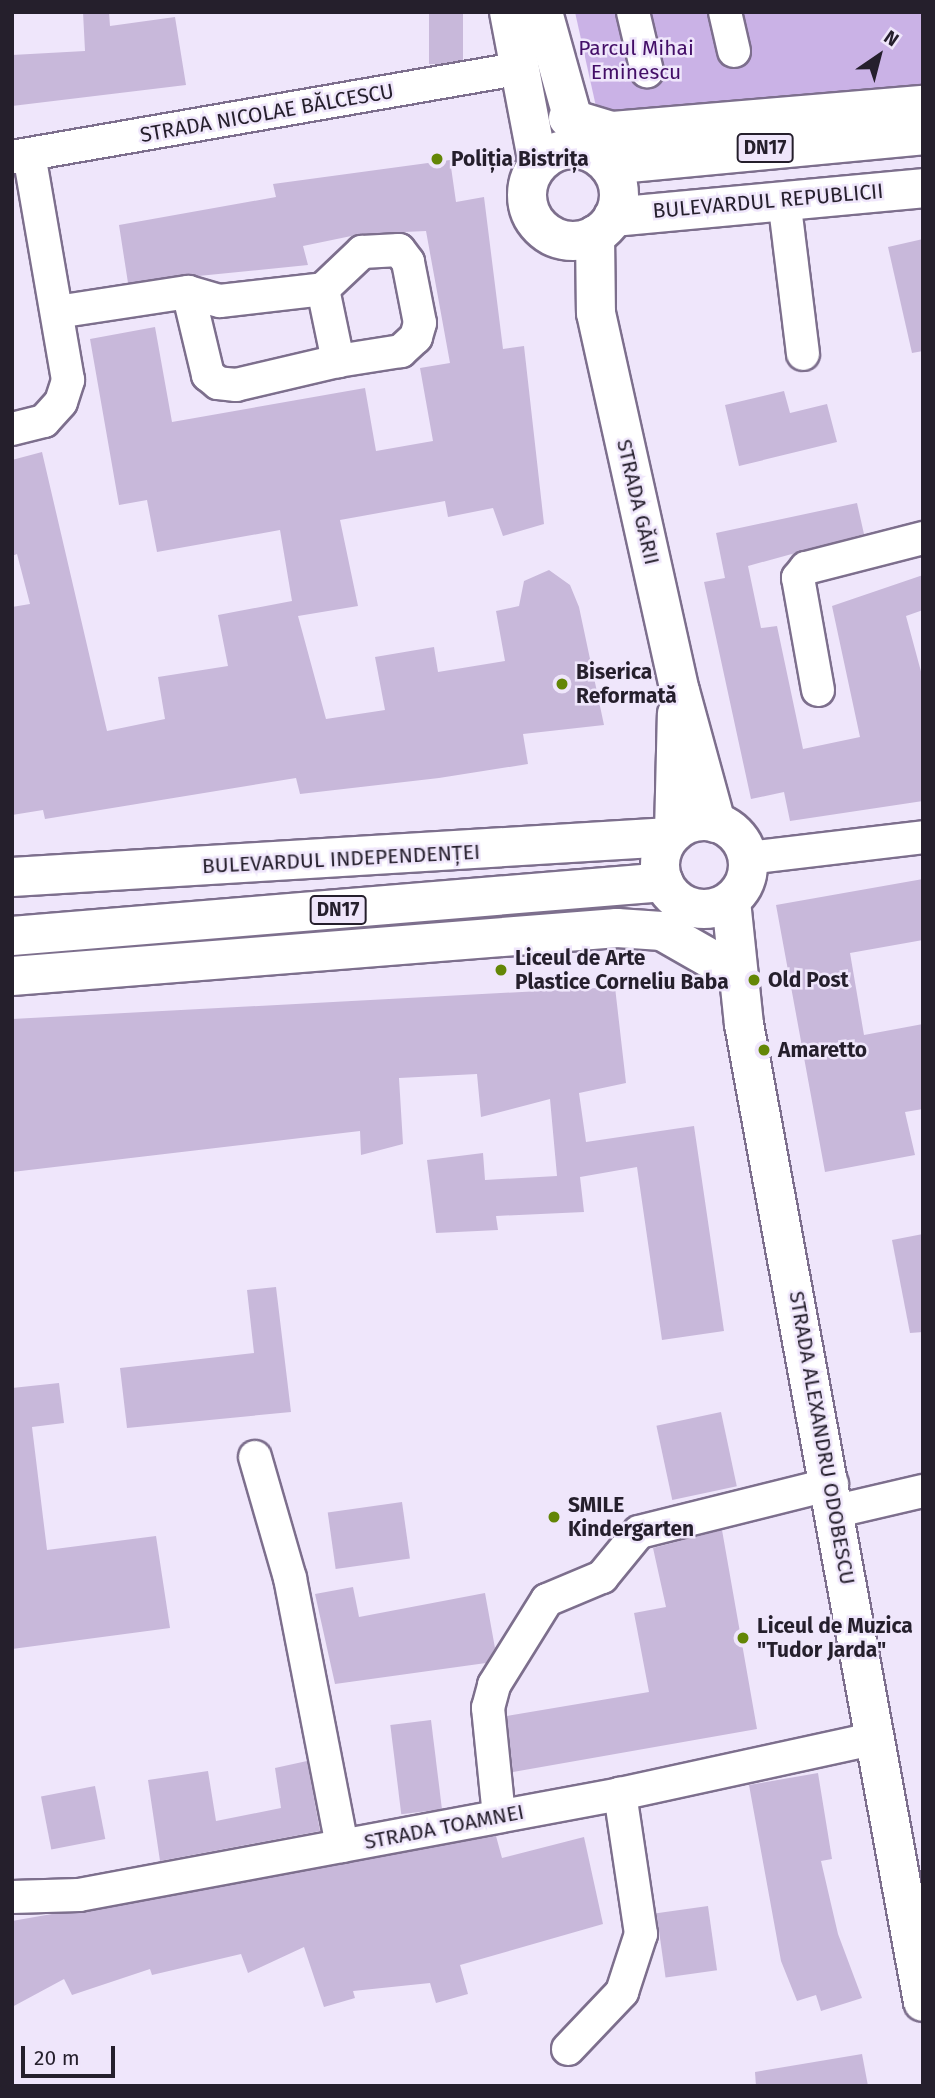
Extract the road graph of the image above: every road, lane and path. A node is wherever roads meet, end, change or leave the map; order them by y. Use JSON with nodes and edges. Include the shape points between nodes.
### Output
{"nodes":[{"id":1,"x":509,"y":12,"type":"edge"},
{"id":2,"x":543,"y":12,"type":"edge"},
{"id":3,"x":633,"y":12,"type":"edge"},
{"id":4,"x":725,"y":12,"type":"edge"},
{"id":5,"x":734,"y":51,"type":"dead end"},
{"id":6,"x":522,"y":68,"type":"junction"},
{"id":7,"x":647,"y":71,"type":"dead end"},
{"id":8,"x":923,"y":105,"type":"edge"},
{"id":9,"x":923,"y":135,"type":"edge"},
{"id":10,"x":586,"y":144,"type":"junction"},
{"id":11,"x":21,"y":156,"type":"edge"},
{"id":12,"x":538,"y":164,"type":"junction"},
{"id":13,"x":923,"y":188,"type":"edge"},
{"id":14,"x":785,"y":199,"type":"junction"},
{"id":15,"x":592,"y":231,"type":"junction"},
{"id":16,"x":323,"y":289,"type":"junction"},
{"id":17,"x":188,"y":292,"type":"junction"},
{"id":18,"x":57,"y":312,"type":"junction"},
{"id":19,"x":803,"y":354,"type":"dead end"},
{"id":20,"x":338,"y":361,"type":"junction"},
{"id":21,"x":12,"y":429,"type":"edge"},
{"id":22,"x":923,"y":538,"type":"edge"},
{"id":23,"x":818,"y":690,"type":"dead end"},
{"id":24,"x":680,"y":691,"type":"junction"},
{"id":25,"x":673,"y":754,"type":"junction"},
{"id":26,"x":716,"y":823,"type":"junction"},
{"id":27,"x":672,"y":835,"type":"junction"},
{"id":28,"x":923,"y":837,"type":"edge"},
{"id":29,"x":625,"y":840,"type":"junction"},
{"id":30,"x":748,"y":858,"type":"junction"},
{"id":31,"x":12,"y":877,"type":"edge"},
{"id":32,"x":664,"y":882,"type":"junction"},
{"id":33,"x":716,"y":905,"type":"junction"},
{"id":34,"x":12,"y":936,"type":"edge"},
{"id":35,"x":12,"y":976,"type":"edge"},
{"id":36,"x":733,"y":983,"type":"junction"},
{"id":37,"x":255,"y":1457,"type":"dead end"},
{"id":38,"x":923,"y":1491,"type":"edge"},
{"id":39,"x":834,"y":1498,"type":"junction"},
{"id":40,"x":872,"y":1739,"type":"junction"},
{"id":41,"x":620,"y":1794,"type":"junction"},
{"id":42,"x":499,"y":1816,"type":"junction"},
{"id":43,"x":342,"y":1846,"type":"junction"},
{"id":44,"x":12,"y":1897,"type":"edge"},
{"id":45,"x":922,"y":1995,"type":"edge"},
{"id":46,"x":568,"y":2049,"type":"dead end"}],
"edges":[{"from":1,"to":6,"type":"main road"},
{"from":2,"to":10,"type":"main road"},
{"from":3,"to":7,"type":"street"},
{"from":4,"to":5,"type":"street"},
{"from":6,"to":11,"type":"street","name":"STRADA NICOLAE BĂLCESCU"},
{"from":6,"to":12,"type":"main road"},
{"from":8,"to":10,"type":"main road","via":[[611,131]]},
{"from":9,"to":10,"type":"main road","number":"DN17"},
{"from":10,"to":12,"type":"main road","via":[[551,154]]},
{"from":10,"to":15,"type":"main road","via":[[619,190]]},
{"from":11,"to":18,"type":"street"},
{"from":12,"to":15,"type":"main road","via":[[527,191],[533,218]]},
{"from":13,"to":14,"type":"main road","name":"BULEVARDUL REPUBLICII"},
{"from":14,"to":15,"type":"main road","name":"BULEVARDUL REPUBLICII"},
{"from":14,"to":19,"type":"street"},
{"from":15,"to":24,"type":"main road","name":"STRADA GĂRII","via":[[596,313]]},
{"from":16,"to":17,"type":"street","via":[[220,301]]},
{"from":16,"to":20,"type":"street"},
{"from":16,"to":20,"type":"street","via":[[362,252],[399,250],[408,262],[420,323],[415,337],[401,351]]},
{"from":17,"to":18,"type":"street"},
{"from":17,"to":20,"type":"street","via":[[208,375],[218,383],[236,385]]},
{"from":18,"to":21,"type":"street","via":[[68,380],[61,402],[44,421]]},
{"from":22,"to":23,"type":"street","via":[[806,568],[796,592]]},
{"from":24,"to":25,"type":"main road","name":"STRADA GĂRII"},
{"from":24,"to":26,"type":"main road","name":"STRADA GĂRII"},
{"from":25,"to":27,"type":"main road","name":"STRADA GĂRII"},
{"from":25,"to":29,"type":"main road","via":[[648,811]]},
{"from":26,"to":27,"type":"main road","name":"BULEVARDUL INDEPENDENȚEI","via":[[691,823]]},
{"from":26,"to":30,"type":"main road","via":[[731,830]]},
{"from":27,"to":29,"type":"main road","name":"BULEVARDUL INDEPENDENȚEI"},
{"from":27,"to":32,"type":"main road","via":[[660,867]]},
{"from":28,"to":30,"type":"street"},
{"from":29,"to":31,"type":"main road","name":"BULEVARDUL INDEPENDENȚEI"},
{"from":30,"to":33,"type":"main road","via":[[748,873]]},
{"from":32,"to":33,"type":"main road","via":[[672,896]]},
{"from":32,"to":34,"type":"main road","number":"DN17"},
{"from":33,"to":36,"type":"main road","name":"STRADA ALEXANDRU ODOBESCU"},
{"from":35,"to":36,"type":"main road","via":[[617,928],[662,931]]},
{"from":36,"to":39,"type":"main road","name":"STRADA ALEXANDRU ODOBESCU"},
{"from":37,"to":43,"type":"street","via":[[290,1578]]},
{"from":38,"to":39,"type":"street"},
{"from":39,"to":40,"type":"main road","name":"STRADA ALEXANDRU ODOBESCU"},
{"from":39,"to":42,"type":"street","via":[[639,1532],[602,1577],[547,1600],[494,1685],[488,1708]]},
{"from":40,"to":41,"type":"street","name":"STRADA TOAMNEI"},
{"from":40,"to":45,"type":"main road","name":"STRADA ALEXANDRU ODOBESCU"},
{"from":41,"to":42,"type":"street","name":"STRADA TOAMNEI"},
{"from":41,"to":46,"type":"street","via":[[641,1934],[622,1992]]},
{"from":42,"to":43,"type":"street","name":"STRADA TOAMNEI"},
{"from":43,"to":44,"type":"street","name":"STRADA TOAMNEI","via":[[79,1895]]}]}
